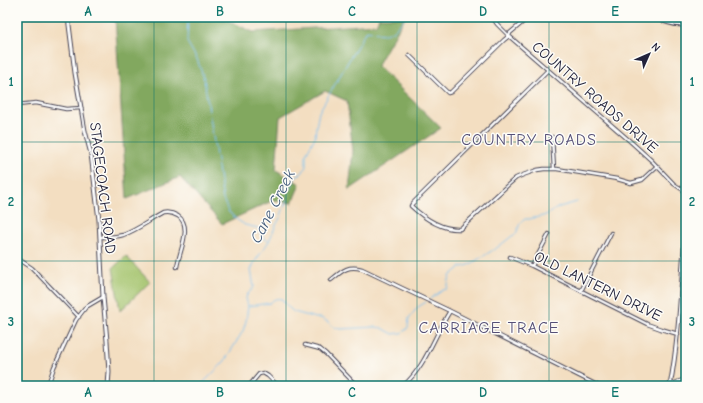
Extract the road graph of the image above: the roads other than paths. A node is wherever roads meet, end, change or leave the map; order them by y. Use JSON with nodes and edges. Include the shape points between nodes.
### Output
{"nodes":[{"id":1,"x":68,"y":17,"type":"edge"},
{"id":2,"x":492,"y":17,"type":"edge"},
{"id":3,"x":528,"y":17,"type":"edge"},
{"id":4,"x":655,"y":17,"type":"edge"},
{"id":5,"x":686,"y":25,"type":"edge"},
{"id":6,"x":509,"y":36,"type":"junction"},
{"id":7,"x":409,"y":55,"type":"dead end"},
{"id":8,"x":548,"y":70,"type":"junction"},
{"id":9,"x":17,"y":105,"type":"edge"},
{"id":10,"x":81,"y":108,"type":"junction"},
{"id":11,"x":552,"y":137,"type":"dead end"},
{"id":12,"x":657,"y":166,"type":"junction"},
{"id":13,"x":554,"y":170,"type":"junction"},
{"id":14,"x":686,"y":192,"type":"edge"},
{"id":15,"x":686,"y":225,"type":"edge"},
{"id":16,"x":610,"y":233,"type":"dead end"},
{"id":17,"x":549,"y":234,"type":"dead end"},
{"id":18,"x":100,"y":237,"type":"junction"},
{"id":19,"x":685,"y":252,"type":"edge"},
{"id":20,"x":510,"y":257,"type":"dead end"},
{"id":21,"x":17,"y":258,"type":"edge"},
{"id":22,"x":532,"y":266,"type":"junction"},
{"id":23,"x":177,"y":267,"type":"dead end"},
{"id":24,"x":331,"y":280,"type":"dead end"},
{"id":25,"x":581,"y":291,"type":"junction"},
{"id":26,"x":103,"y":297,"type":"junction"},
{"id":27,"x":450,"y":311,"type":"junction"},
{"id":28,"x":79,"y":316,"type":"junction"},
{"id":29,"x":678,"y":334,"type":"junction"},
{"id":30,"x":305,"y":345,"type":"dead end"},
{"id":31,"x":686,"y":379,"type":"edge"},
{"id":32,"x":48,"y":385,"type":"edge"},
{"id":33,"x":108,"y":386,"type":"edge"},
{"id":34,"x":249,"y":386,"type":"edge"},
{"id":35,"x":278,"y":386,"type":"edge"},
{"id":36,"x":357,"y":386,"type":"edge"},
{"id":37,"x":403,"y":386,"type":"edge"},
{"id":38,"x":599,"y":386,"type":"edge"},
{"id":39,"x":670,"y":386,"type":"edge"}],
"edges":[{"from":1,"to":10,"type":"street","name":"STAGECOACH ROAD"},
{"from":2,"to":6,"type":"street","name":"COUNTRY ROADS DRIVE"},
{"from":3,"to":6,"type":"street"},
{"from":4,"to":5,"type":"street","via":[[669,24]]},
{"from":6,"to":7,"type":"street","via":[[448,93]]},
{"from":6,"to":8,"type":"street","name":"COUNTRY ROADS DRIVE"},
{"from":8,"to":12,"type":"street","name":"COUNTRY ROADS DRIVE"},
{"from":8,"to":13,"type":"street","via":[[410,206],[442,226],[460,229],[516,178],[537,170]]},
{"from":9,"to":10,"type":"street","via":[[36,103],[66,109]]},
{"from":10,"to":18,"type":"street","name":"STAGECOACH ROAD","via":[[90,154]]},
{"from":11,"to":13,"type":"street"},
{"from":12,"to":13,"type":"street","via":[[642,180],[631,183]]},
{"from":12,"to":14,"type":"street","name":"COUNTRY ROADS DRIVE","via":[[674,184]]},
{"from":15,"to":19,"type":"street"},
{"from":16,"to":25,"type":"street"},
{"from":17,"to":22,"type":"street"},
{"from":18,"to":23,"type":"street","via":[[123,235],[163,213],[176,214],[183,221],[186,231]]},
{"from":18,"to":26,"type":"street","name":"STAGECOACH ROAD"},
{"from":19,"to":29,"type":"street"},
{"from":20,"to":22,"type":"street","name":"OLD LANTERN DRIVE"},
{"from":21,"to":28,"type":"street","via":[[32,268]]},
{"from":22,"to":25,"type":"street","name":"OLD LANTERN DRIVE"},
{"from":24,"to":27,"type":"street","via":[[347,268],[362,269]]},
{"from":25,"to":29,"type":"street","name":"OLD LANTERN DRIVE","via":[[646,324]]},
{"from":26,"to":28,"type":"street","via":[[86,307]]},
{"from":26,"to":33,"type":"street","name":"STAGECOACH ROAD"},
{"from":27,"to":37,"type":"street","via":[[418,370]]},
{"from":27,"to":38,"type":"street"},
{"from":28,"to":32,"type":"street","via":[[56,362]]},
{"from":29,"to":39,"type":"street"},
{"from":30,"to":36,"type":"street","via":[[320,349]]},
{"from":31,"to":39,"type":"street"},
{"from":34,"to":35,"type":"street","via":[[263,373]]}]}
